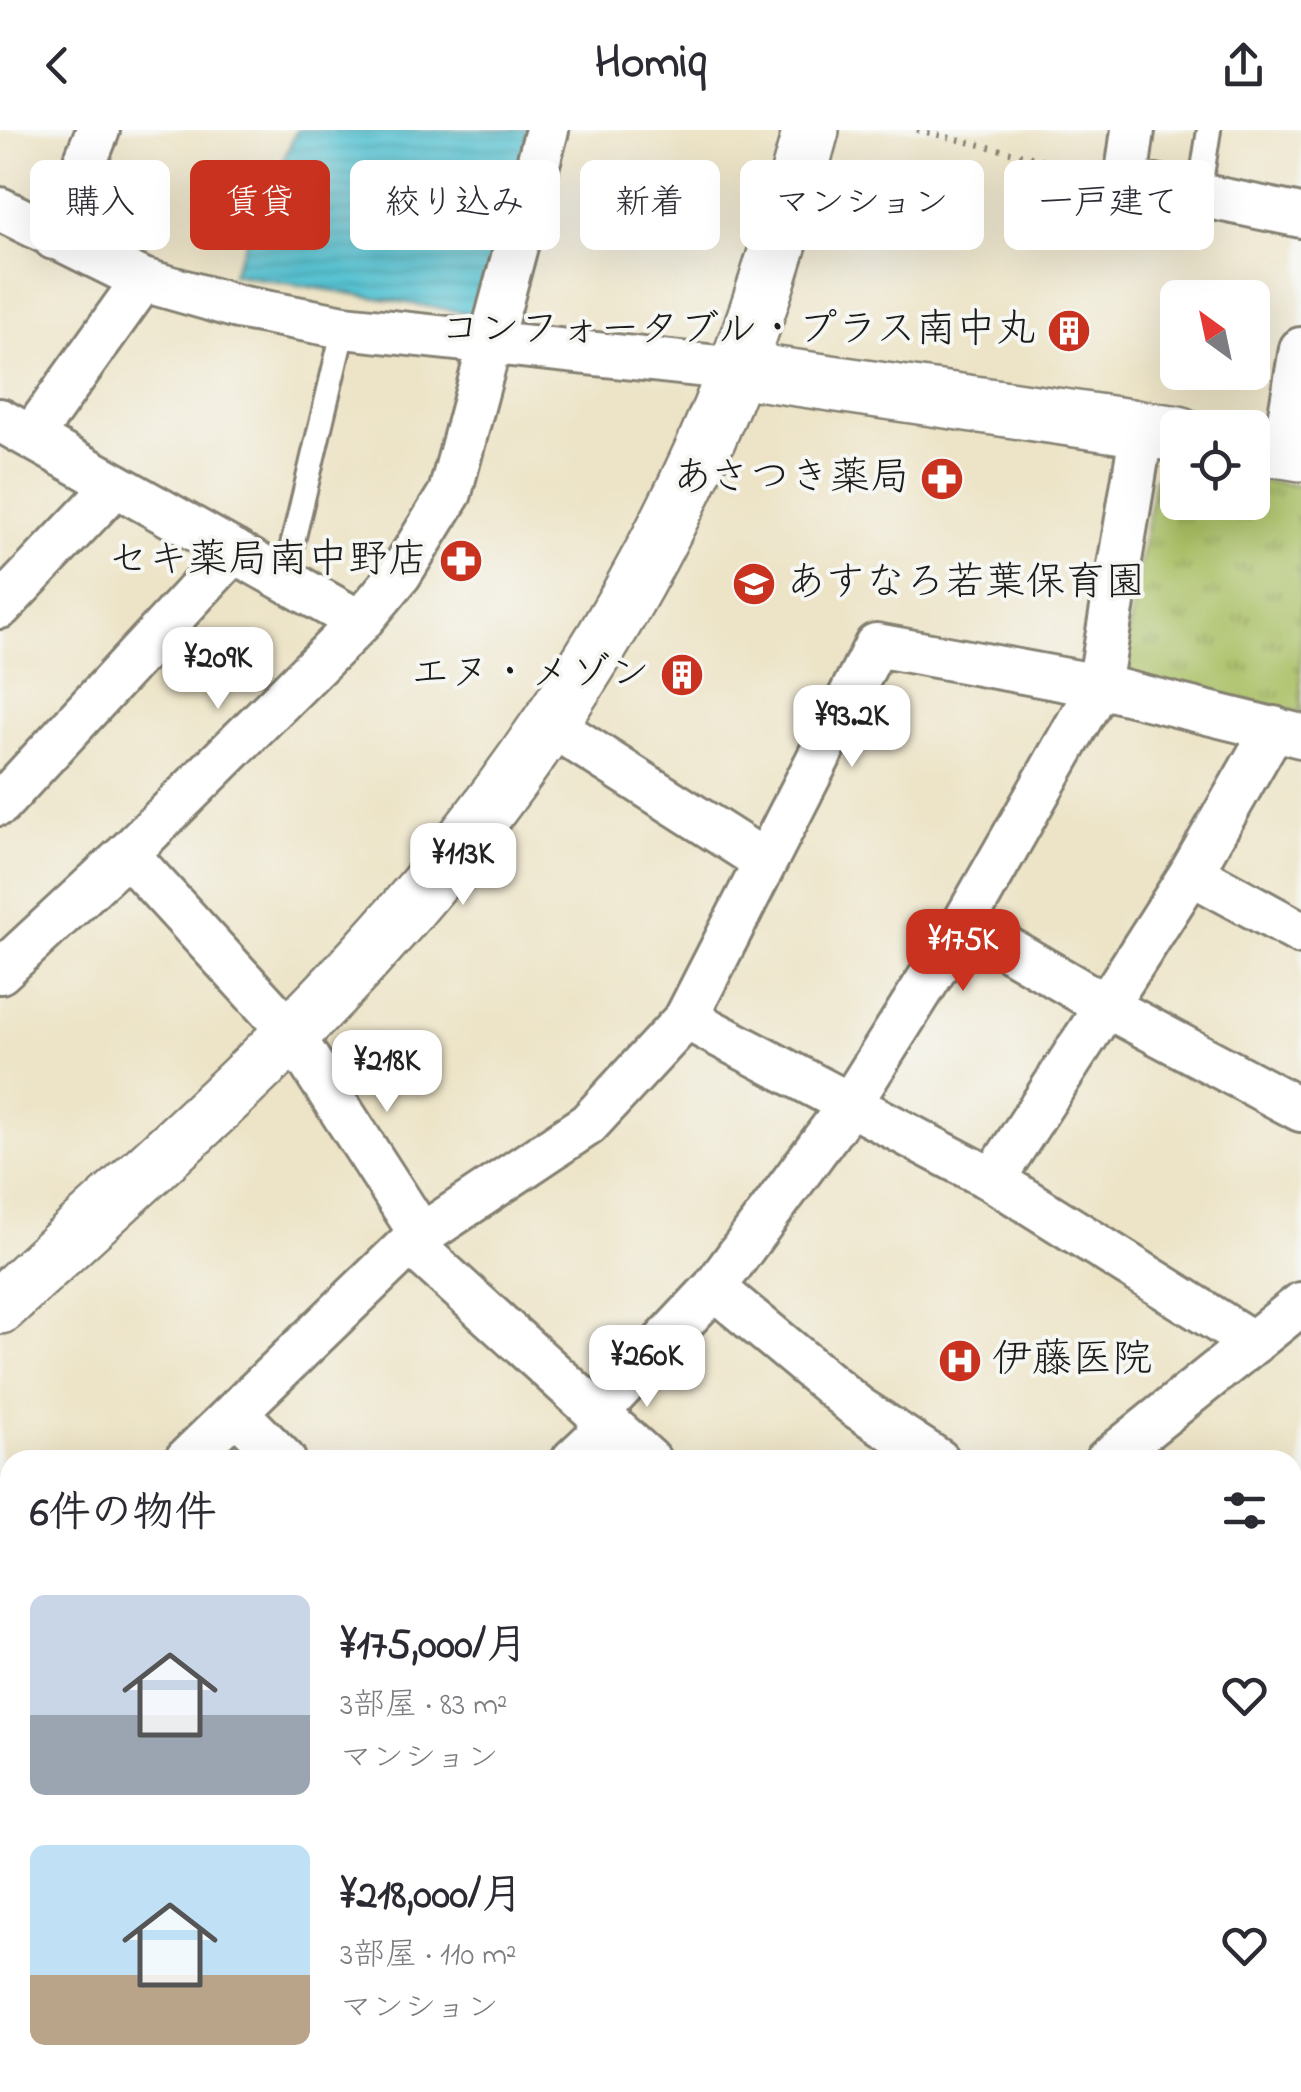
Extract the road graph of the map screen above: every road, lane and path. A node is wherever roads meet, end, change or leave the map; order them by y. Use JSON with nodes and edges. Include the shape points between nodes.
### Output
{"nodes":[{"id":1,"x":98,"y":130,"type":"edge"},
{"id":2,"x":548,"y":130,"type":"edge"},
{"id":3,"x":811,"y":130,"type":"edge"},
{"id":4,"x":918,"y":130,"type":"edge"},
{"id":5,"x":1133,"y":130,"type":"edge"},
{"id":6,"x":1209,"y":130,"type":"edge"},
{"id":7,"x":86,"y":160,"type":"edge"},
{"id":8,"x":1043,"y":160,"type":"edge"},
{"id":9,"x":1129,"y":160,"type":"edge"},
{"id":10,"x":1204,"y":160,"type":"edge"},
{"id":11,"x":1214,"y":198,"type":"edge"},
{"id":12,"x":0,"y":210,"type":"edge"},
{"id":13,"x":1301,"y":216,"type":"edge"},
{"id":14,"x":30,"y":226,"type":"edge"},
{"id":15,"x":79,"y":250,"type":"edge"},
{"id":16,"x":143,"y":280,"type":"junction"},
{"id":17,"x":344,"y":327,"type":"junction"},
{"id":18,"x":493,"y":341,"type":"junction"},
{"id":19,"x":1301,"y":349,"type":"edge"},
{"id":20,"x":736,"y":369,"type":"junction"},
{"id":21,"x":16,"y":428,"type":"edge"},
{"id":22,"x":1160,"y":431,"type":"edge"},
{"id":23,"x":1279,"y":449,"type":"edge"},
{"id":24,"x":116,"y":485,"type":"junction"},
{"id":25,"x":234,"y":551,"type":"junction"},
{"id":26,"x":284,"y":580,"type":"junction"},
{"id":27,"x":0,"y":607,"type":"edge"},
{"id":28,"x":360,"y":622,"type":"junction"},
{"id":29,"x":1099,"y":686,"type":"junction"},
{"id":30,"x":551,"y":724,"type":"junction"},
{"id":31,"x":1287,"y":732,"type":"edge"},
{"id":32,"x":0,"y":804,"type":"edge"},
{"id":33,"x":127,"y":854,"type":"junction"},
{"id":34,"x":764,"y":861,"type":"junction"},
{"id":35,"x":1191,"y":873,"type":"junction"},
{"id":36,"x":964,"y":924,"type":"junction"},
{"id":37,"x":1301,"y":932,"type":"edge"},
{"id":38,"x":0,"y":972,"type":"edge"},
{"id":39,"x":1106,"y":1006,"type":"junction"},
{"id":40,"x":686,"y":1018,"type":"junction"},
{"id":41,"x":291,"y":1033,"type":"junction"},
{"id":42,"x":850,"y":1104,"type":"junction"},
{"id":43,"x":1301,"y":1110,"type":"edge"},
{"id":44,"x":994,"y":1180,"type":"junction"},
{"id":45,"x":416,"y":1240,"type":"junction"},
{"id":46,"x":714,"y":1288,"type":"junction"},
{"id":47,"x":1301,"y":1304,"type":"edge"},
{"id":48,"x":0,"y":1306,"type":"edge"},
{"id":49,"x":1254,"y":1343,"type":"junction"},
{"id":50,"x":236,"y":1412,"type":"junction"},
{"id":51,"x":603,"y":1420,"type":"junction"},
{"id":52,"x":196,"y":1450,"type":"edge"},
{"id":53,"x":274,"y":1450,"type":"edge"},
{"id":54,"x":580,"y":1450,"type":"edge"},
{"id":55,"x":638,"y":1450,"type":"edge"},
{"id":56,"x":923,"y":1450,"type":"edge"},
{"id":57,"x":1120,"y":1450,"type":"edge"}],
"edges":[{"from":1,"to":7,"type":"street"},
{"from":2,"to":18,"type":"street"},
{"from":3,"to":20,"type":"street"},
{"from":4,"to":8,"type":"path"},
{"from":5,"to":9,"type":"street"},
{"from":6,"to":10,"type":"lane"},
{"from":11,"to":13,"type":"street"},
{"from":12,"to":14,"type":"street"},
{"from":15,"to":16,"type":"street"},
{"from":16,"to":17,"type":"street"},
{"from":16,"to":21,"type":"street"},
{"from":17,"to":18,"type":"street"},
{"from":17,"to":26,"type":"lane"},
{"from":18,"to":20,"type":"street"},
{"from":18,"to":28,"type":"street","via":[[450,493],[400,574]]},
{"from":19,"to":23,"type":"street"},
{"from":20,"to":22,"type":"street"},
{"from":20,"to":30,"type":"street","via":[[618,615]]},
{"from":21,"to":24,"type":"street"},
{"from":22,"to":29,"type":"street"},
{"from":24,"to":25,"type":"street"},
{"from":24,"to":27,"type":"street"},
{"from":25,"to":26,"type":"street"},
{"from":25,"to":32,"type":"street"},
{"from":26,"to":28,"type":"street"},
{"from":28,"to":33,"type":"street"},
{"from":29,"to":31,"type":"street"},
{"from":29,"to":34,"type":"street","via":[[876,644]]},
{"from":29,"to":36,"type":"street"},
{"from":30,"to":34,"type":"street"},
{"from":30,"to":41,"type":"street","via":[[428,883]]},
{"from":31,"to":35,"type":"street"},
{"from":33,"to":38,"type":"street"},
{"from":33,"to":41,"type":"street"},
{"from":34,"to":40,"type":"street"},
{"from":35,"to":37,"type":"street"},
{"from":35,"to":39,"type":"street"},
{"from":36,"to":39,"type":"street"},
{"from":36,"to":42,"type":"street"},
{"from":39,"to":43,"type":"street"},
{"from":39,"to":44,"type":"street"},
{"from":40,"to":42,"type":"street"},
{"from":40,"to":45,"type":"street","via":[[588,1124]]},
{"from":41,"to":45,"type":"street"},
{"from":41,"to":48,"type":"street"},
{"from":42,"to":44,"type":"street"},
{"from":42,"to":46,"type":"street"},
{"from":44,"to":49,"type":"street"},
{"from":45,"to":50,"type":"street"},
{"from":45,"to":51,"type":"street"},
{"from":46,"to":51,"type":"street"},
{"from":46,"to":56,"type":"street","via":[[857,1407]]},
{"from":47,"to":49,"type":"street"},
{"from":49,"to":57,"type":"street"},
{"from":50,"to":52,"type":"street"},
{"from":50,"to":53,"type":"street"},
{"from":51,"to":54,"type":"street"},
{"from":51,"to":55,"type":"street"}]}
